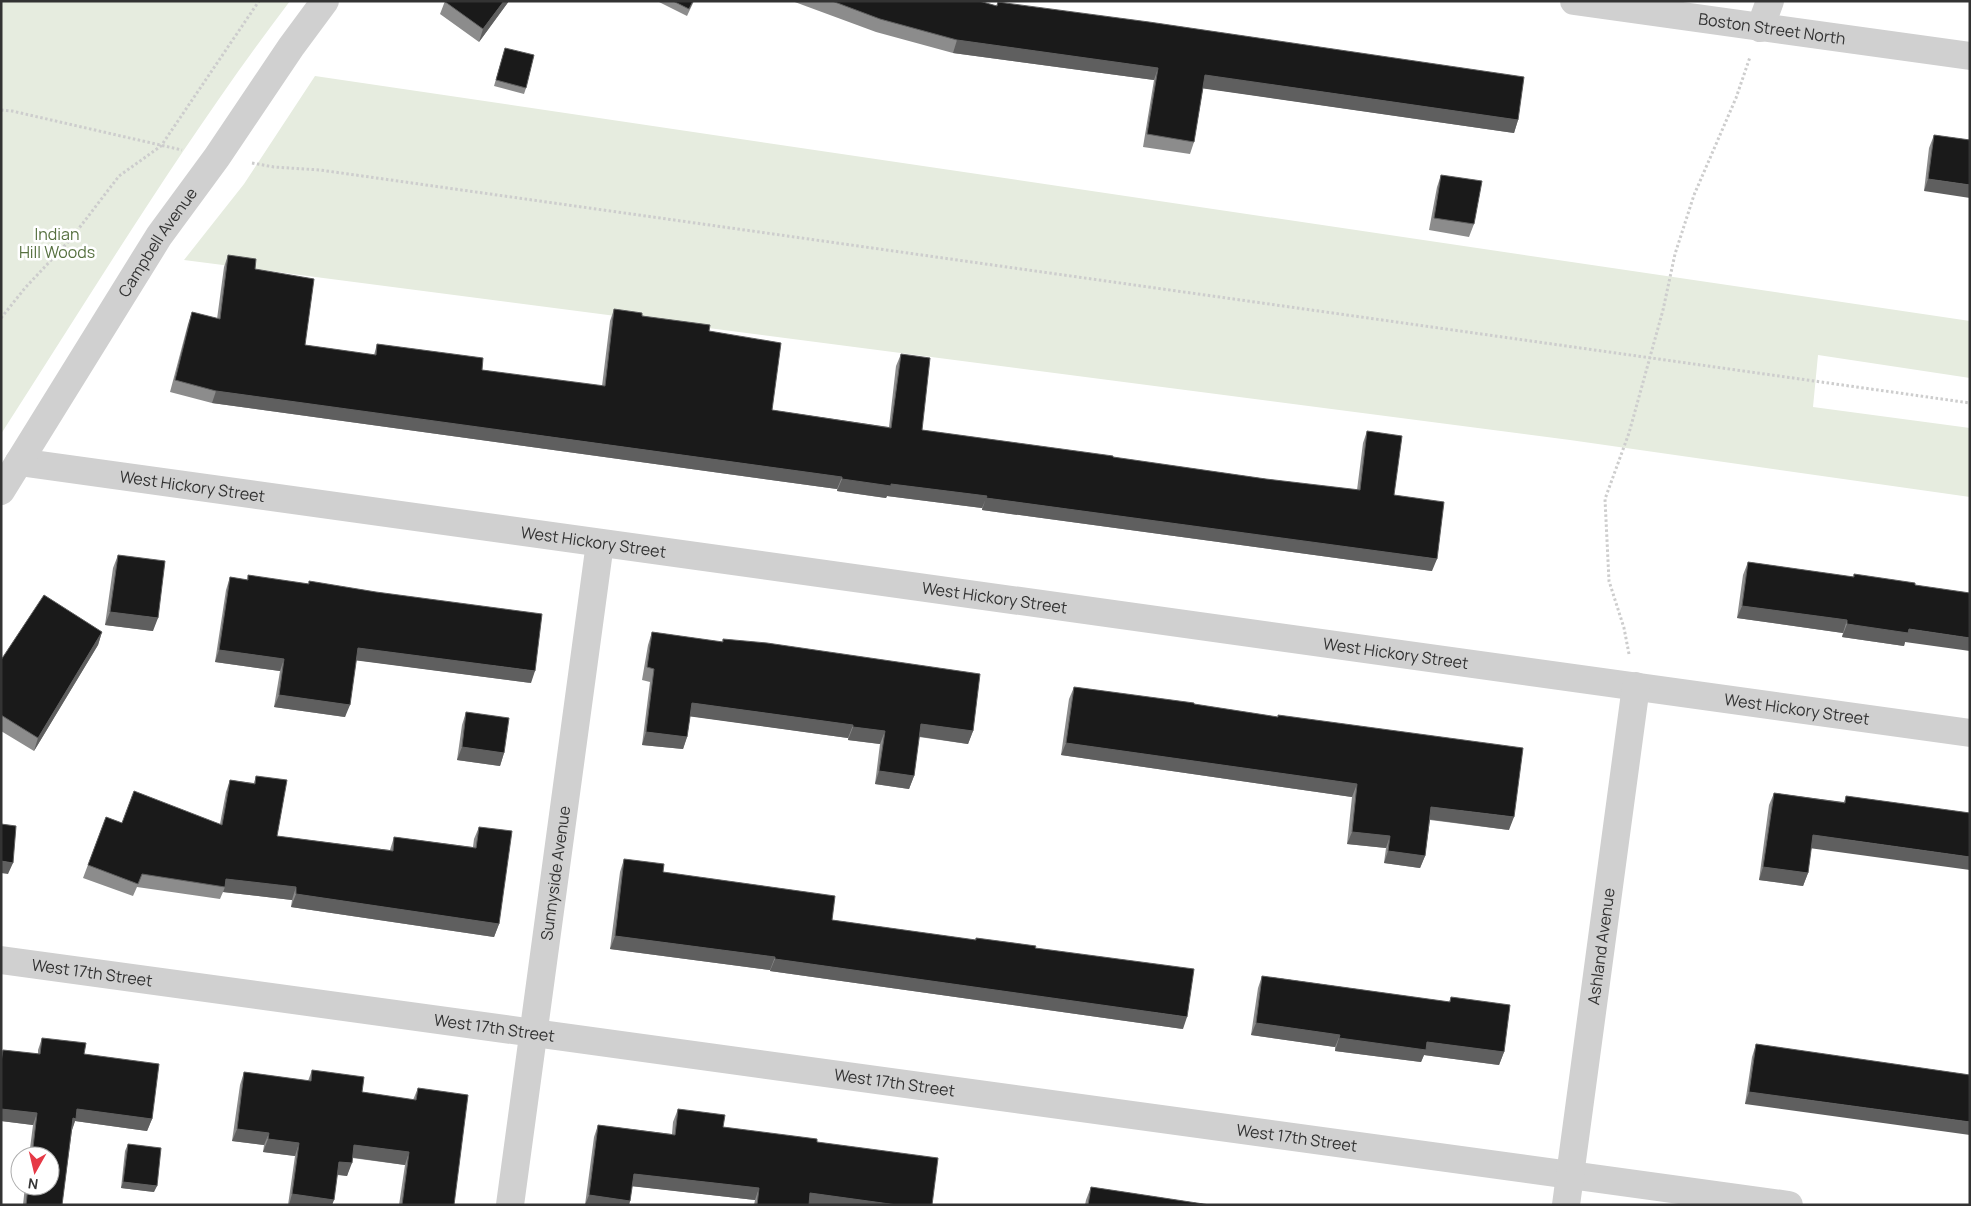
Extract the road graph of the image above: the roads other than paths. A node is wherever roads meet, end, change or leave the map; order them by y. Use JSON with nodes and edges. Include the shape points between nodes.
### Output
{"nodes":[{"id":1,"x":325,"y":1,"type":"edge"},
{"id":2,"x":1574,"y":1,"type":"edge"},
{"id":3,"x":1770,"y":1,"type":"edge"},
{"id":4,"x":1760,"y":28,"type":"junction"},
{"id":5,"x":1970,"y":56,"type":"edge"},
{"id":6,"x":19,"y":462,"type":"junction"},
{"id":7,"x":1,"y":492,"type":"edge"},
{"id":8,"x":600,"y":542,"type":"junction"},
{"id":9,"x":1636,"y":686,"type":"junction"},
{"id":10,"x":1970,"y":733,"type":"edge"},
{"id":11,"x":1,"y":960,"type":"edge"},
{"id":12,"x":534,"y":1033,"type":"junction"},
{"id":13,"x":1569,"y":1175,"type":"junction"},
{"id":14,"x":510,"y":1205,"type":"edge"},
{"id":15,"x":1566,"y":1205,"type":"edge"},
{"id":16,"x":1788,"y":1205,"type":"edge"}],
"edges":[{"from":1,"to":6,"type":"street","name":"Campbell Avenue","via":[[160,236]]},
{"from":2,"to":4,"type":"street","name":"Boston Street North"},
{"from":3,"to":4,"type":"street"},
{"from":4,"to":5,"type":"street","name":"Boston Street North"},
{"from":6,"to":7,"type":"street","name":"Campbell Avenue"},
{"from":6,"to":8,"type":"street","name":"West Hickory Street"},
{"from":8,"to":9,"type":"street","name":"West Hickory Street"},
{"from":8,"to":12,"type":"street","name":"Sunnyside Avenue"},
{"from":9,"to":10,"type":"street","name":"West Hickory Street"},
{"from":9,"to":13,"type":"street","name":"Ashland Avenue"},
{"from":11,"to":12,"type":"street","name":"West 17th Street"},
{"from":12,"to":13,"type":"street","name":"West 17th Street"},
{"from":12,"to":14,"type":"street","name":"Sunnyside Avenue"},
{"from":13,"to":15,"type":"street","name":"Ashland Avenue"},
{"from":13,"to":16,"type":"street","name":"West 17th Street"}]}
